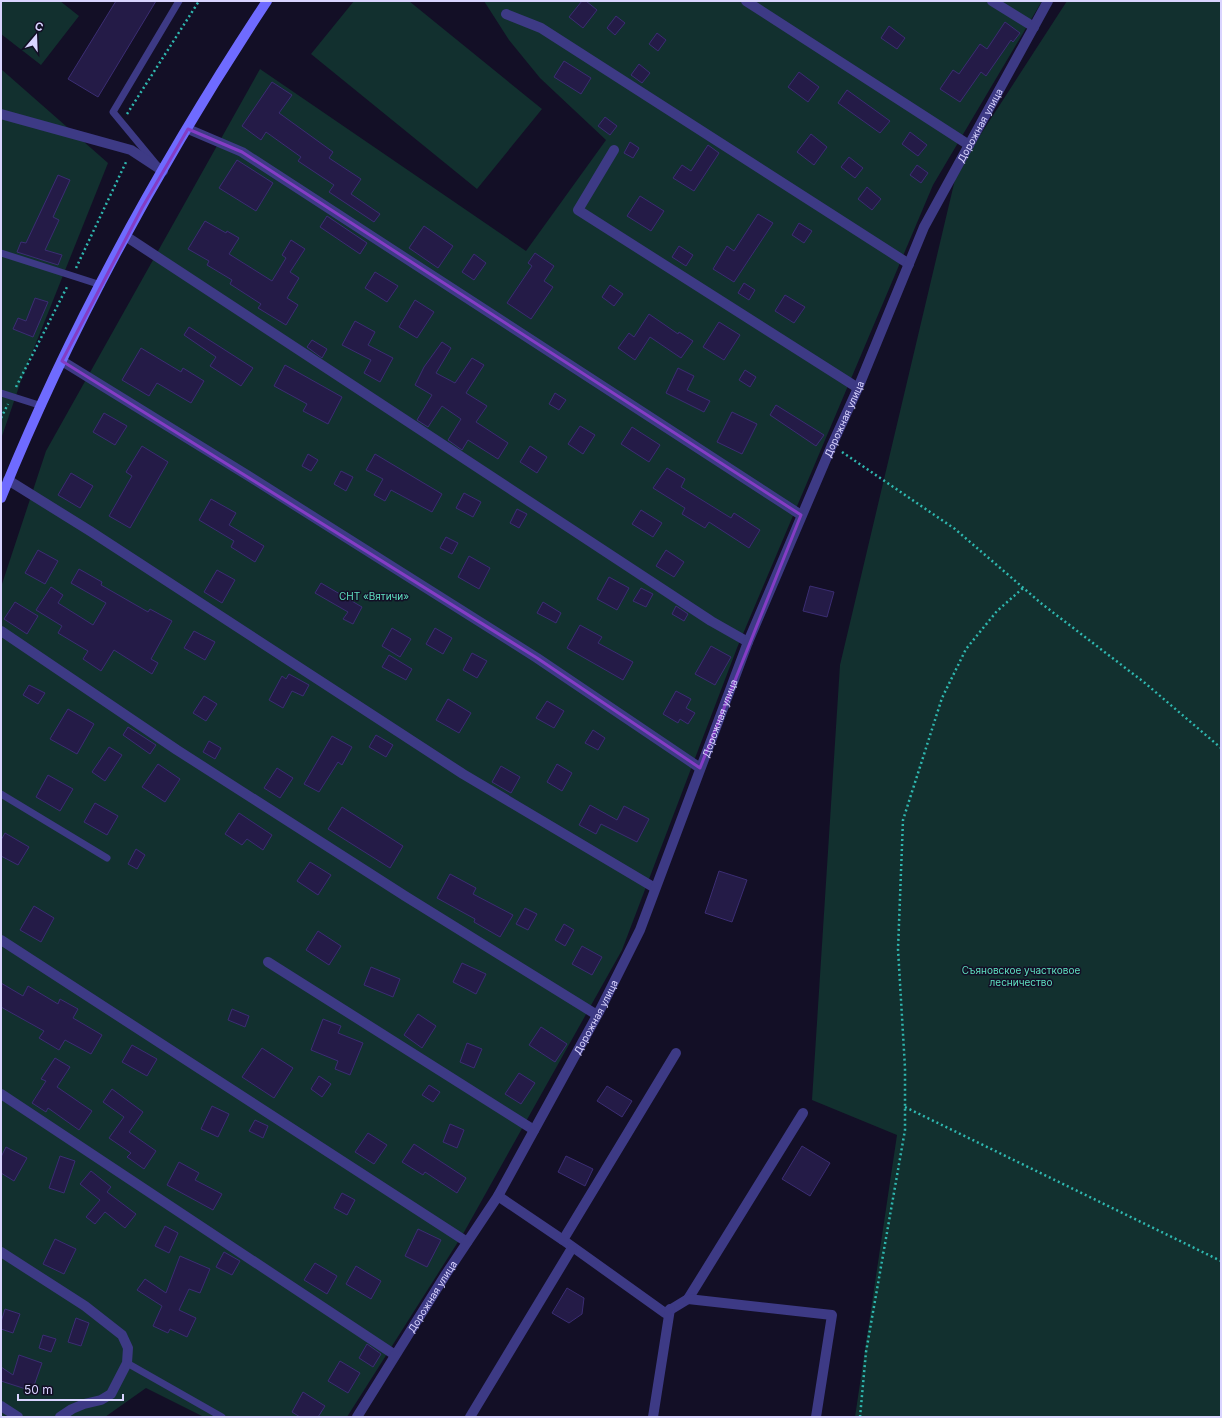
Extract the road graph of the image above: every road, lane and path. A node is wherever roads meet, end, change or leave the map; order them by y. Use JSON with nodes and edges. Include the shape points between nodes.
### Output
{"nodes":[{"id":1,"x":179,"y":1,"type":"edge"},
{"id":2,"x":199,"y":1,"type":"edge"},
{"id":3,"x":267,"y":1,"type":"edge"},
{"id":4,"x":746,"y":1,"type":"edge"},
{"id":5,"x":992,"y":1,"type":"edge"},
{"id":6,"x":1048,"y":1,"type":"edge"},
{"id":7,"x":506,"y":14,"type":"dead end"},
{"id":8,"x":1034,"y":27,"type":"junction"},
{"id":9,"x":1,"y":114,"type":"edge"},
{"id":10,"x":122,"y":122,"type":"junction"},
{"id":11,"x":188,"y":129,"type":"junction"},
{"id":12,"x":969,"y":145,"type":"junction"},
{"id":13,"x":614,"y":150,"type":"dead end"},
{"id":14,"x":163,"y":171,"type":"junction"},
{"id":15,"x":127,"y":237,"type":"junction"},
{"id":16,"x":1,"y":253,"type":"edge"},
{"id":17,"x":909,"y":264,"type":"junction"},
{"id":18,"x":101,"y":285,"type":"junction"},
{"id":19,"x":62,"y":361,"type":"junction"},
{"id":20,"x":858,"y":388,"type":"junction"},
{"id":21,"x":1,"y":393,"type":"edge"},
{"id":22,"x":42,"y":406,"type":"junction"},
{"id":23,"x":832,"y":445,"type":"junction"},
{"id":24,"x":8,"y":480,"type":"junction"},
{"id":25,"x":1,"y":498,"type":"edge"},
{"id":26,"x":801,"y":515,"type":"junction"},
{"id":27,"x":1023,"y":588,"type":"junction"},
{"id":28,"x":1,"y":631,"type":"edge"},
{"id":29,"x":748,"y":642,"type":"junction"},
{"id":30,"x":1221,"y":748,"type":"edge"},
{"id":31,"x":700,"y":768,"type":"junction"},
{"id":32,"x":1,"y":794,"type":"edge"},
{"id":33,"x":107,"y":858,"type":"dead end"},
{"id":34,"x":656,"y":888,"type":"junction"},
{"id":35,"x":1,"y":940,"type":"edge"},
{"id":36,"x":268,"y":962,"type":"dead end"},
{"id":37,"x":597,"y":1015,"type":"junction"},
{"id":38,"x":676,"y":1053,"type":"dead end"},
{"id":39,"x":1,"y":1094,"type":"edge"},
{"id":40,"x":905,"y":1107,"type":"junction"},
{"id":41,"x":803,"y":1113,"type":"dead end"},
{"id":42,"x":534,"y":1130,"type":"junction"},
{"id":43,"x":498,"y":1196,"type":"junction"},
{"id":44,"x":563,"y":1240,"type":"junction"},
{"id":45,"x":467,"y":1242,"type":"junction"},
{"id":46,"x":572,"y":1248,"type":"junction"},
{"id":47,"x":1,"y":1252,"type":"edge"},
{"id":48,"x":1221,"y":1261,"type":"edge"},
{"id":49,"x":688,"y":1299,"type":"junction"},
{"id":50,"x":670,"y":1310,"type":"junction"},
{"id":51,"x":395,"y":1355,"type":"junction"},
{"id":52,"x":127,"y":1363,"type":"junction"},
{"id":53,"x":1,"y":1406,"type":"edge"},
{"id":54,"x":18,"y":1417,"type":"edge"},
{"id":55,"x":60,"y":1417,"type":"edge"},
{"id":56,"x":222,"y":1417,"type":"edge"},
{"id":57,"x":357,"y":1417,"type":"edge"},
{"id":58,"x":470,"y":1417,"type":"edge"},
{"id":59,"x":653,"y":1417,"type":"edge"},
{"id":60,"x":816,"y":1417,"type":"edge"},
{"id":61,"x":860,"y":1417,"type":"edge"}],
"edges":[{"from":1,"to":10,"type":"lane","via":[[113,112]]},
{"from":2,"to":10,"type":"path"},
{"from":3,"to":11,"type":"main road"},
{"from":4,"to":12,"type":"street"},
{"from":5,"to":8,"type":"street"},
{"from":6,"to":8,"type":"street","name":"Дорожная улица"},
{"from":7,"to":17,"type":"street","via":[[540,28]]},
{"from":8,"to":12,"type":"street","name":"Дорожная улица"},
{"from":9,"to":14,"type":"street","via":[[131,150]]},
{"from":10,"to":14,"type":"lane"},
{"from":11,"to":14,"type":"main road"},
{"from":11,"to":26,"type":"street","via":[[242,152]]},
{"from":12,"to":17,"type":"street","name":"Дорожная улица","via":[[924,227]]},
{"from":13,"to":20,"type":"street","via":[[578,210]]},
{"from":14,"to":15,"type":"main road"},
{"from":15,"to":18,"type":"main road"},
{"from":15,"to":29,"type":"street"},
{"from":16,"to":18,"type":"lane"},
{"from":17,"to":20,"type":"street","name":"Дорожная улица"},
{"from":18,"to":19,"type":"main road"},
{"from":19,"to":22,"type":"main road"},
{"from":19,"to":31,"type":"street","via":[[537,658]]},
{"from":20,"to":23,"type":"street","name":"Дорожная улица"},
{"from":21,"to":22,"type":"lane"},
{"from":22,"to":24,"type":"main road"},
{"from":23,"to":26,"type":"street","name":"Дорожная улица"},
{"from":23,"to":27,"type":"path","via":[[955,529]]},
{"from":24,"to":25,"type":"main road"},
{"from":24,"to":34,"type":"street","via":[[90,530],[463,774]]},
{"from":26,"to":29,"type":"street","name":"Дорожная улица"},
{"from":27,"to":30,"type":"path","via":[[1145,683]]},
{"from":27,"to":40,"type":"path","via":[[997,611],[966,650],[942,698],[903,820],[898,949]]},
{"from":28,"to":37,"type":"street","via":[[177,750],[404,896]]},
{"from":29,"to":31,"type":"street","name":"Дорожная улица"},
{"from":31,"to":34,"type":"street","name":"Дорожная улица"},
{"from":32,"to":33,"type":"lane"},
{"from":34,"to":37,"type":"street","name":"Дорожная улица","via":[[640,930]]},
{"from":35,"to":45,"type":"street"},
{"from":36,"to":42,"type":"street"},
{"from":37,"to":42,"type":"street","name":"Дорожная улица"},
{"from":38,"to":44,"type":"street"},
{"from":39,"to":51,"type":"street"},
{"from":40,"to":48,"type":"path"},
{"from":40,"to":61,"type":"path","via":[[905,1130],[866,1352]]},
{"from":41,"to":49,"type":"street"},
{"from":42,"to":43,"type":"street","name":"Дорожная улица"},
{"from":43,"to":44,"type":"street"},
{"from":43,"to":45,"type":"street","name":"Дорожная улица"},
{"from":44,"to":46,"type":"street"},
{"from":45,"to":51,"type":"street","name":"Дорожная улица"},
{"from":46,"to":50,"type":"street","via":[[665,1313]]},
{"from":46,"to":58,"type":"street"},
{"from":47,"to":52,"type":"street","via":[[85,1306],[122,1335],[128,1348]]},
{"from":49,"to":50,"type":"street"},
{"from":49,"to":60,"type":"street","via":[[832,1316]]},
{"from":50,"to":59,"type":"street"},
{"from":51,"to":57,"type":"street","name":"Дорожная улица"},
{"from":52,"to":55,"type":"street","via":[[111,1394],[101,1400],[72,1409]]},
{"from":52,"to":56,"type":"lane"},
{"from":53,"to":54,"type":"street"}]}
